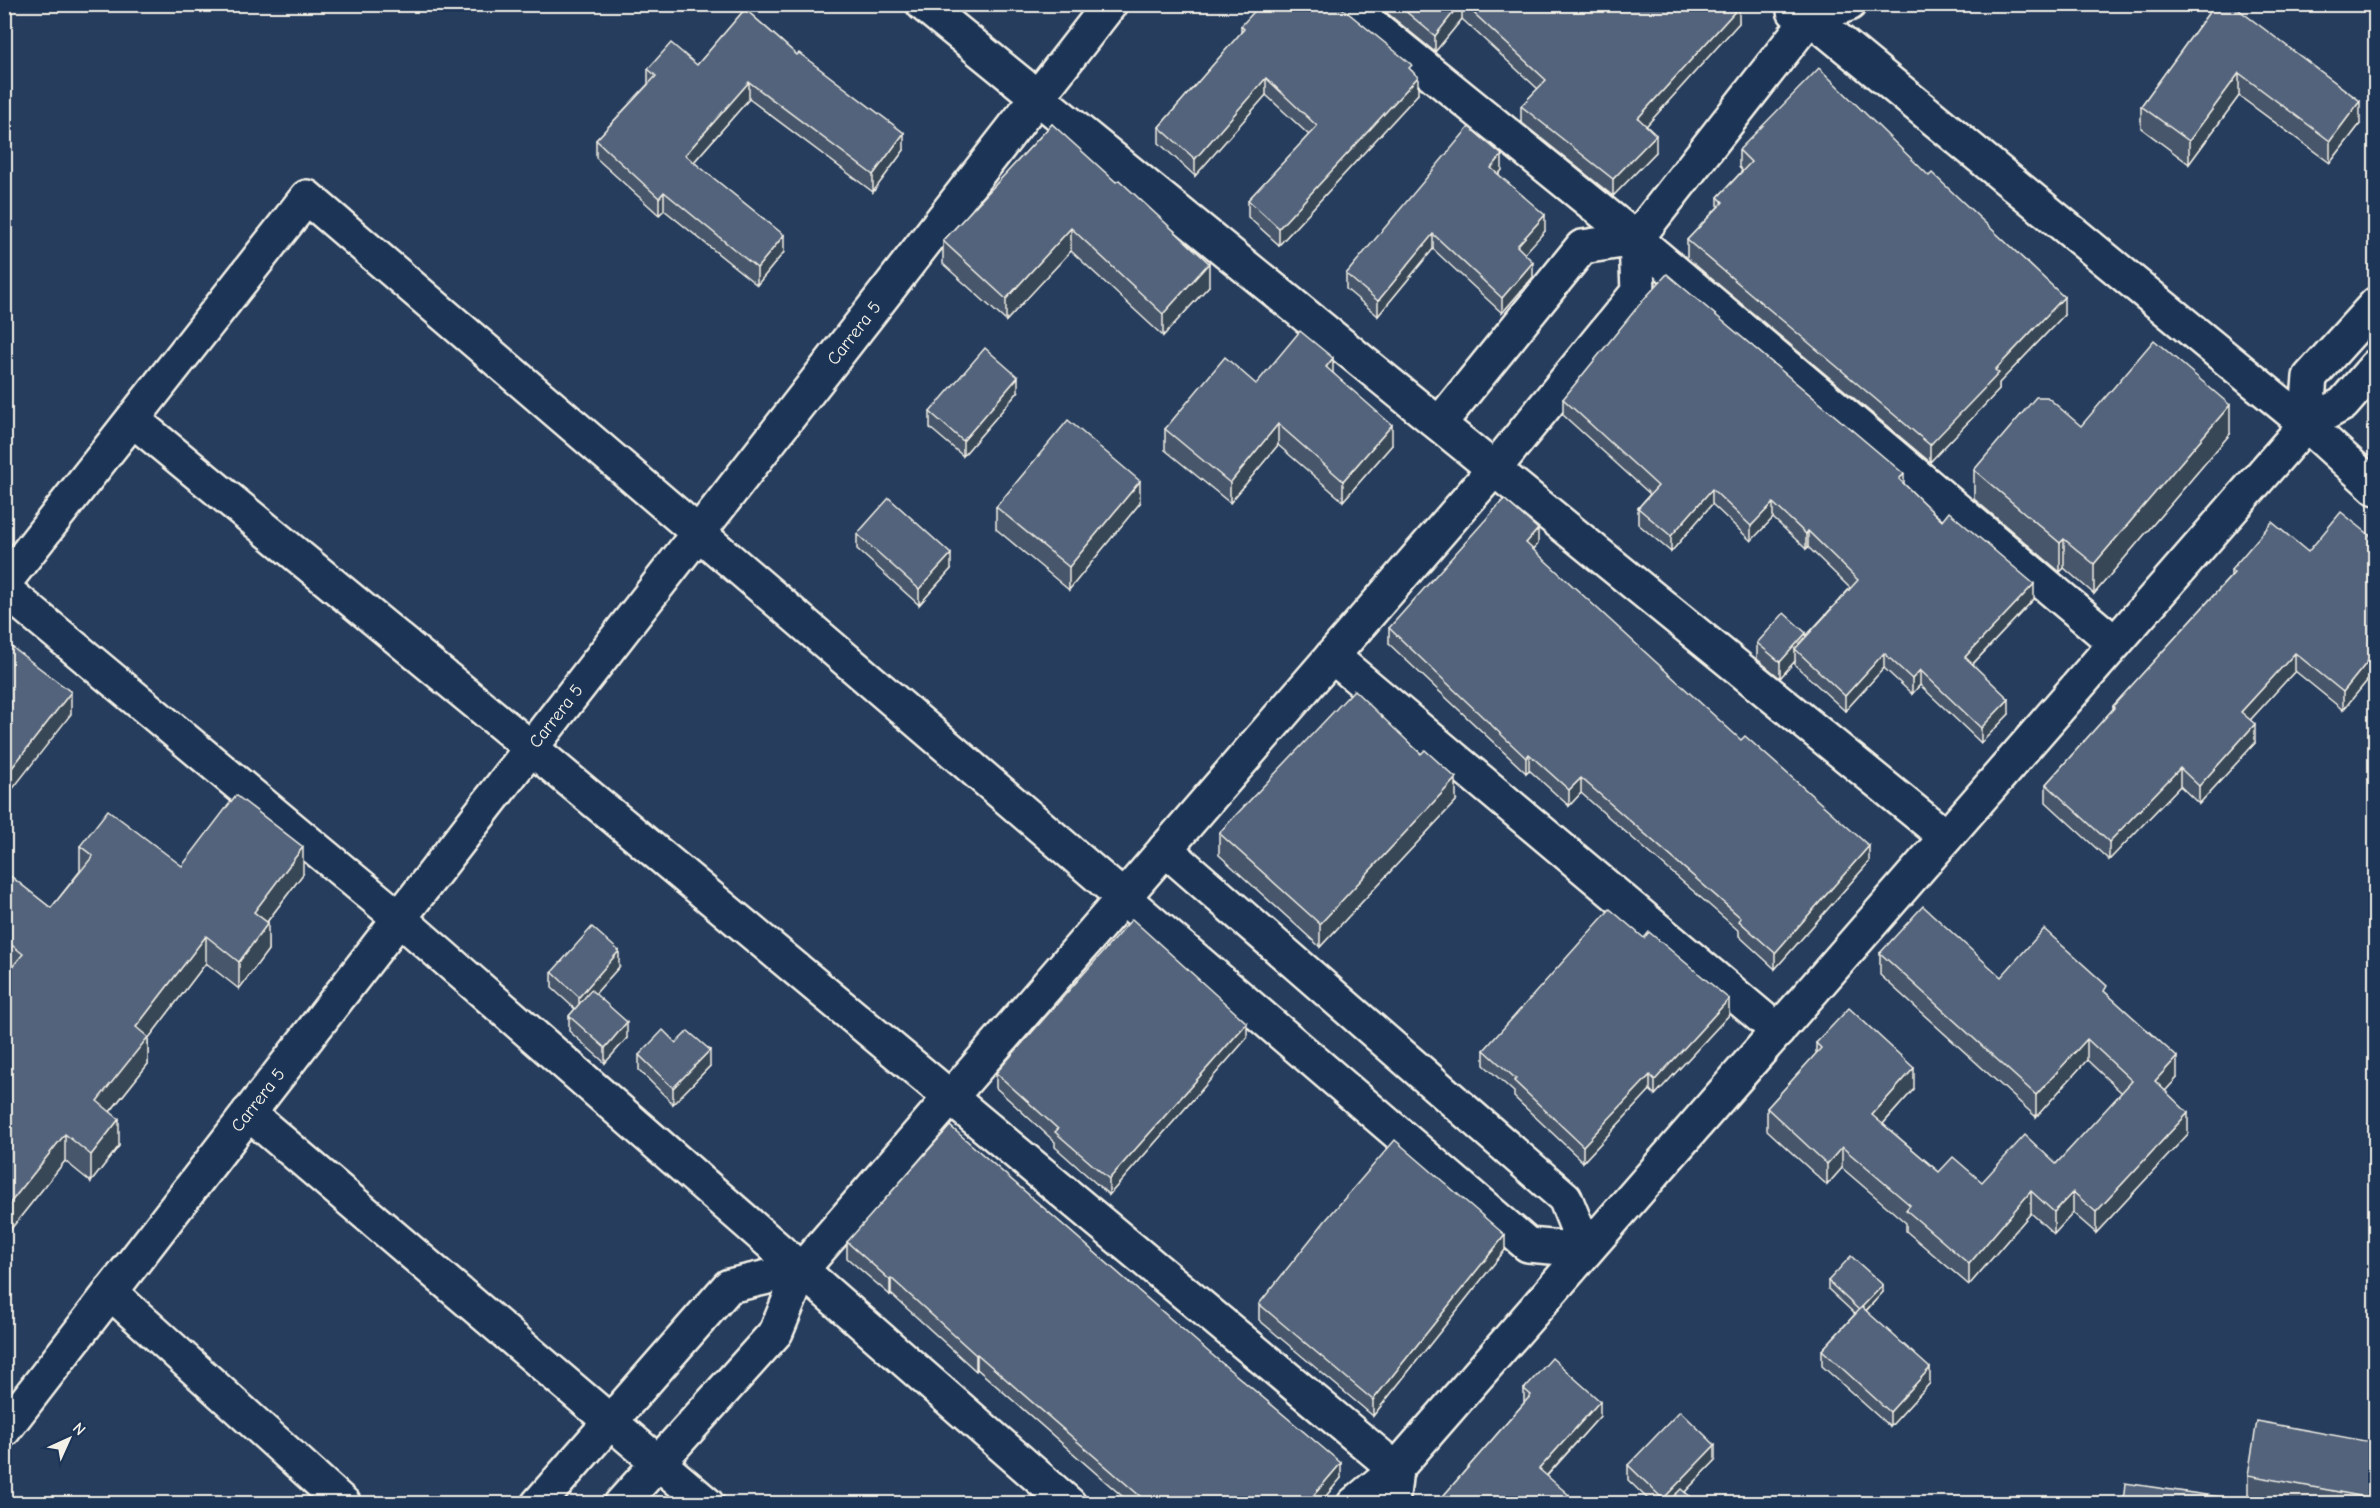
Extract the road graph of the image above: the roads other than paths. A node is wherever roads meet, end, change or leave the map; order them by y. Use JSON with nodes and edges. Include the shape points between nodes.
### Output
{"nodes":[{"id":1,"x":923,"y":4,"type":"edge"},
{"id":2,"x":1110,"y":4,"type":"edge"},
{"id":3,"x":1346,"y":4,"type":"edge"},
{"id":4,"x":1779,"y":4,"type":"edge"},
{"id":5,"x":1849,"y":4,"type":"edge"},
{"id":6,"x":1808,"y":9,"type":"edge"},
{"id":7,"x":1037,"y":98,"type":"junction"},
{"id":8,"x":1636,"y":239,"type":"junction"},
{"id":9,"x":2376,"y":304,"type":"edge"},
{"id":10,"x":2376,"y":366,"type":"edge"},
{"id":11,"x":132,"y":420,"type":"junction"},
{"id":12,"x":1439,"y":424,"type":"junction"},
{"id":13,"x":2306,"y":424,"type":"junction"},
{"id":14,"x":1494,"y":469,"type":"junction"},
{"id":15,"x":2376,"y":488,"type":"edge"},
{"id":16,"x":698,"y":534,"type":"junction"},
{"id":17,"x":4,"y":584,"type":"edge"},
{"id":18,"x":4,"y":589,"type":"edge"},
{"id":19,"x":2115,"y":644,"type":"junction"},
{"id":20,"x":1332,"y":656,"type":"junction"},
{"id":21,"x":531,"y":748,"type":"junction"},
{"id":22,"x":1946,"y":837,"type":"junction"},
{"id":23,"x":1166,"y":849,"type":"junction"},
{"id":24,"x":1124,"y":897,"type":"junction"},
{"id":25,"x":399,"y":918,"type":"junction"},
{"id":26,"x":1778,"y":1031,"type":"junction"},
{"id":27,"x":951,"y":1098,"type":"junction"},
{"id":28,"x":248,"y":1113,"type":"junction"},
{"id":29,"x":1586,"y":1250,"type":"junction"},
{"id":30,"x":802,"y":1269,"type":"junction"},
{"id":31,"x":110,"y":1292,"type":"junction"},
{"id":32,"x":611,"y":1421,"type":"junction"},
{"id":33,"x":4,"y":1430,"type":"edge"},
{"id":34,"x":657,"y":1461,"type":"junction"},
{"id":35,"x":1396,"y":1469,"type":"junction"},
{"id":36,"x":344,"y":1503,"type":"edge"},
{"id":37,"x":538,"y":1503,"type":"edge"},
{"id":38,"x":621,"y":1503,"type":"edge"},
{"id":39,"x":707,"y":1503,"type":"edge"},
{"id":40,"x":1069,"y":1503,"type":"edge"},
{"id":41,"x":1354,"y":1503,"type":"edge"},
{"id":42,"x":1392,"y":1503,"type":"edge"}],
"edges":[{"from":1,"to":7,"type":"street"},
{"from":2,"to":7,"type":"street","name":"Carrera 5"},
{"from":3,"to":8,"type":"street"},
{"from":4,"to":6,"type":"street"},
{"from":5,"to":6,"type":"street"},
{"from":6,"to":8,"type":"street"},
{"from":6,"to":13,"type":"street"},
{"from":7,"to":12,"type":"street"},
{"from":7,"to":16,"type":"street","name":"Carrera 5"},
{"from":8,"to":12,"type":"street","via":[[1582,247]]},
{"from":8,"to":14,"type":"street","via":[[1638,292]]},
{"from":8,"to":19,"type":"street"},
{"from":9,"to":13,"type":"street","via":[[2310,377]]},
{"from":10,"to":13,"type":"street","via":[[2343,404]]},
{"from":11,"to":16,"type":"street","via":[[307,197]]},
{"from":11,"to":17,"type":"street"},
{"from":11,"to":21,"type":"street"},
{"from":12,"to":14,"type":"street"},
{"from":13,"to":15,"type":"street"},
{"from":13,"to":19,"type":"street"},
{"from":14,"to":20,"type":"street"},
{"from":14,"to":22,"type":"street"},
{"from":16,"to":21,"type":"street","name":"Carrera 5"},
{"from":16,"to":24,"type":"street"},
{"from":18,"to":25,"type":"street"},
{"from":19,"to":22,"type":"street"},
{"from":20,"to":23,"type":"street"},
{"from":20,"to":26,"type":"street"},
{"from":21,"to":25,"type":"street","name":"Carrera 5"},
{"from":21,"to":27,"type":"street"},
{"from":22,"to":26,"type":"street"},
{"from":23,"to":24,"type":"street"},
{"from":23,"to":29,"type":"street","via":[[1565,1198]]},
{"from":24,"to":27,"type":"street"},
{"from":24,"to":29,"type":"street","via":[[1528,1245]]},
{"from":25,"to":28,"type":"street","name":"Carrera 5"},
{"from":25,"to":30,"type":"street"},
{"from":26,"to":29,"type":"street"},
{"from":27,"to":30,"type":"street"},
{"from":27,"to":35,"type":"street"},
{"from":28,"to":31,"type":"street","name":"Carrera 5"},
{"from":28,"to":32,"type":"street"},
{"from":29,"to":35,"type":"street"},
{"from":30,"to":32,"type":"street","via":[[729,1286]]},
{"from":30,"to":34,"type":"street","via":[[776,1332]]},
{"from":30,"to":40,"type":"street"},
{"from":31,"to":33,"type":"street","name":"Carrera 5"},
{"from":31,"to":36,"type":"street"},
{"from":32,"to":34,"type":"street"},
{"from":32,"to":37,"type":"street"},
{"from":34,"to":38,"type":"street"},
{"from":34,"to":39,"type":"street"},
{"from":35,"to":41,"type":"street"},
{"from":35,"to":42,"type":"street"}]}
